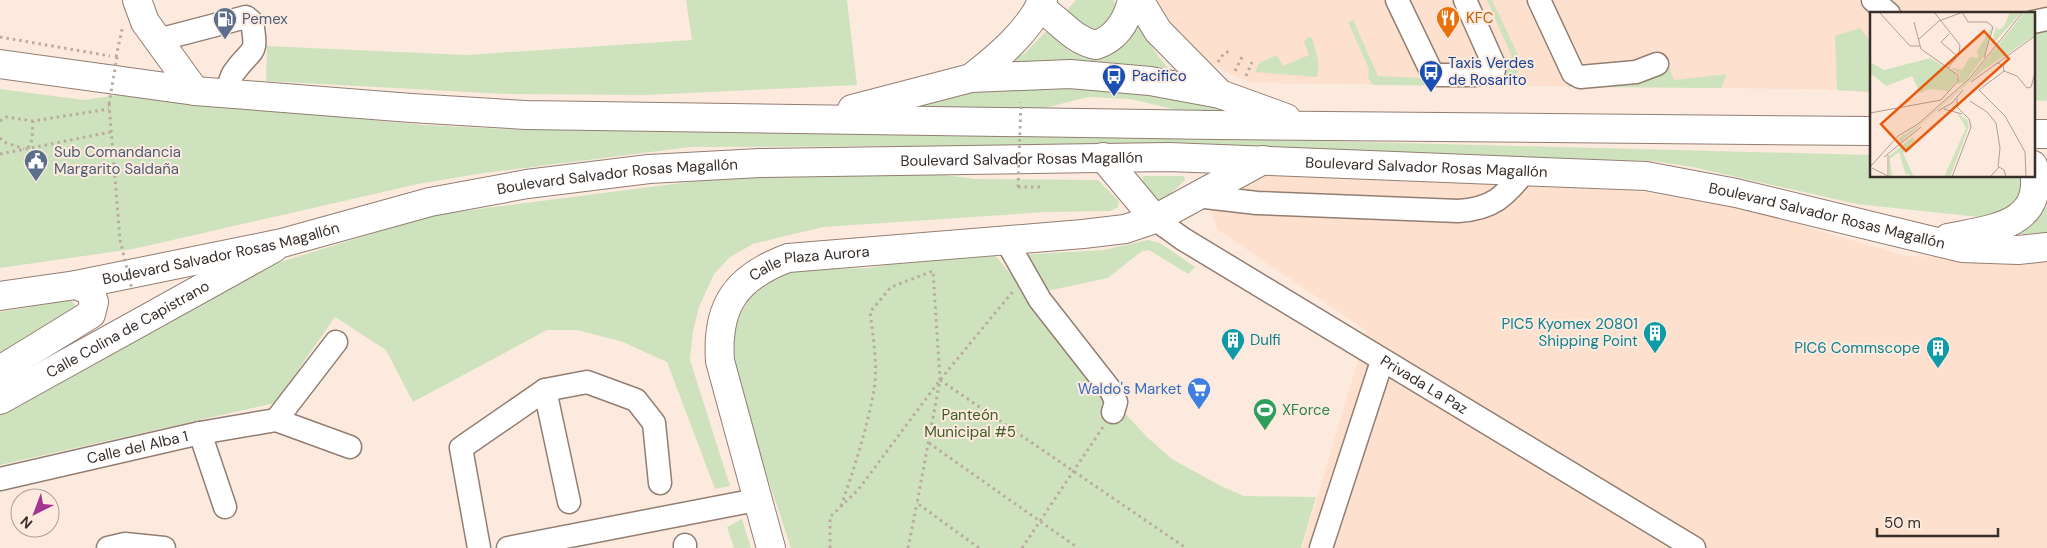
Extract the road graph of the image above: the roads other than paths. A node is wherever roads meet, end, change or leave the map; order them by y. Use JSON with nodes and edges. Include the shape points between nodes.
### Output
{"nodes":[{"id":1,"x":137,"y":0,"type":"edge"},
{"id":2,"x":1132,"y":0,"type":"edge"},
{"id":3,"x":1139,"y":0,"type":"edge"},
{"id":4,"x":1398,"y":0,"type":"edge"},
{"id":5,"x":1465,"y":0,"type":"edge"},
{"id":6,"x":1539,"y":0,"type":"edge"},
{"id":7,"x":1873,"y":0,"type":"edge"},
{"id":8,"x":1046,"y":2,"type":"edge"},
{"id":9,"x":1887,"y":12,"type":"edge"},
{"id":10,"x":2047,"y":19,"type":"edge"},
{"id":11,"x":2034,"y":22,"type":"edge"},
{"id":12,"x":158,"y":40,"type":"junction"},
{"id":13,"x":0,"y":64,"type":"edge"},
{"id":14,"x":1658,"y":64,"type":"dead end"},
{"id":15,"x":971,"y":78,"type":"junction"},
{"id":16,"x":196,"y":91,"type":"junction"},
{"id":17,"x":227,"y":94,"type":"junction"},
{"id":18,"x":1220,"y":94,"type":"junction"},
{"id":19,"x":819,"y":118,"type":"junction"},
{"id":20,"x":1305,"y":125,"type":"junction"},
{"id":21,"x":1870,"y":131,"type":"edge"},
{"id":22,"x":2034,"y":134,"type":"edge"},
{"id":23,"x":2047,"y":134,"type":"edge"},
{"id":24,"x":1103,"y":157,"type":"junction"},
{"id":25,"x":1264,"y":160,"type":"junction"},
{"id":26,"x":2034,"y":167,"type":"edge"},
{"id":27,"x":1526,"y":170,"type":"junction"},
{"id":28,"x":1196,"y":196,"type":"junction"},
{"id":29,"x":1155,"y":219,"type":"junction"},
{"id":30,"x":1932,"y":241,"type":"junction"},
{"id":31,"x":1007,"y":242,"type":"junction"},
{"id":32,"x":282,"y":243,"type":"junction"},
{"id":33,"x":2047,"y":248,"type":"edge"},
{"id":34,"x":76,"y":285,"type":"junction"},
{"id":35,"x":0,"y":296,"type":"edge"},
{"id":36,"x":82,"y":321,"type":"junction"},
{"id":37,"x":336,"y":342,"type":"dead end"},
{"id":38,"x":98,"y":345,"type":"junction"},
{"id":39,"x":1382,"y":361,"type":"junction"},
{"id":40,"x":0,"y":370,"type":"edge"},
{"id":41,"x":545,"y":390,"type":"junction"},
{"id":42,"x":0,"y":400,"type":"edge"},
{"id":43,"x":1113,"y":412,"type":"road end"},
{"id":44,"x":276,"y":420,"type":"junction"},
{"id":45,"x":200,"y":433,"type":"junction"},
{"id":46,"x":350,"y":447,"type":"dead end"},
{"id":47,"x":0,"y":479,"type":"edge"},
{"id":48,"x":660,"y":483,"type":"dead end"},
{"id":49,"x":756,"y":500,"type":"junction"},
{"id":50,"x":569,"y":502,"type":"dead end"},
{"id":51,"x":225,"y":507,"type":"dead end"},
{"id":52,"x":546,"y":544,"type":"edge"},
{"id":53,"x":108,"y":548,"type":"edge"},
{"id":54,"x":164,"y":548,"type":"edge"},
{"id":55,"x":479,"y":548,"type":"edge"},
{"id":56,"x":508,"y":548,"type":"edge"},
{"id":57,"x":771,"y":548,"type":"edge"},
{"id":58,"x":1321,"y":548,"type":"edge"},
{"id":59,"x":1694,"y":548,"type":"edge"}],
"edges":[{"from":1,"to":12,"type":"main road","via":[[145,22]]},
{"from":2,"to":8,"type":"main road","via":[[1120,29],[1108,41],[1096,46],[1074,37],[1050,14]]},
{"from":3,"to":18,"type":"main road","via":[[1158,31]]},
{"from":4,"to":5,"type":"street","via":[[1432,75],[1476,75],[1494,70],[1494,65]]},
{"from":6,"to":14,"type":"street","via":[[1573,73],[1580,77],[1636,72]]},
{"from":7,"to":9,"type":"street"},
{"from":8,"to":15,"type":"main road","via":[[1008,46]]},
{"from":10,"to":11,"type":"street"},
{"from":12,"to":16,"type":"main road"},
{"from":12,"to":17,"type":"street","via":[[246,17],[252,22],[253,52],[234,72]]},
{"from":13,"to":16,"type":"main road"},
{"from":15,"to":18,"type":"main road","via":[[1070,74],[1150,81]]},
{"from":15,"to":19,"type":"main road"},
{"from":16,"to":17,"type":"main road"},
{"from":17,"to":19,"type":"main road","via":[[526,114]]},
{"from":18,"to":20,"type":"main road"},
{"from":19,"to":20,"type":"main road"},
{"from":20,"to":21,"type":"main road"},
{"from":22,"to":23,"type":"main road"},
{"from":24,"to":25,"type":"main road","name":"Boulevard Salvador Rosas Magallón"},
{"from":24,"to":29,"type":"main road"},
{"from":24,"to":32,"type":"main road","name":"Boulevard Salvador Rosas Magallón","via":[[760,162],[630,171],[527,184],[430,202]]},
{"from":25,"to":27,"type":"main road","name":"Boulevard Salvador Rosas Magallón"},
{"from":25,"to":28,"type":"main road","name":"Calle Plaza Aurora"},
{"from":26,"to":30,"type":"main road","via":[[2042,187],[2041,197],[2024,220]]},
{"from":27,"to":28,"type":"street","via":[[1495,203],[1467,211],[1257,203]]},
{"from":27,"to":30,"type":"main road","name":"Boulevard Salvador Rosas Magallón","via":[[1646,176],[1693,183]]},
{"from":28,"to":29,"type":"main road","name":"Calle Plaza Aurora"},
{"from":29,"to":31,"type":"main road","name":"Calle Plaza Aurora","via":[[1125,229]]},
{"from":29,"to":39,"type":"street","name":"Privada La Paz"},
{"from":30,"to":33,"type":"main road","name":"Boulevard Salvador Rosas Magallón","via":[[1989,250]]},
{"from":31,"to":43,"type":"street","via":[[1040,300],[1112,392],[1116,402]]},
{"from":31,"to":49,"type":"main road","name":"Calle Plaza Aurora","via":[[788,258],[751,275],[728,307],[718,339],[720,361]]},
{"from":32,"to":34,"type":"main road","name":"Boulevard Salvador Rosas Magallón"},
{"from":32,"to":38,"type":"main road","name":"Calle Colina de Capistrano"},
{"from":34,"to":35,"type":"main road","name":"Boulevard Salvador Rosas Magallón"},
{"from":34,"to":36,"type":"main road","name":"Calle Colina de Capistrano","via":[[90,291],[94,302],[91,314]]},
{"from":36,"to":38,"type":"main road"},
{"from":36,"to":40,"type":"main road","name":"Calle Colina de Capistrano"},
{"from":37,"to":44,"type":"street"},
{"from":38,"to":42,"type":"main road","name":"Calle Colina de Capistrano"},
{"from":39,"to":58,"type":"street"},
{"from":39,"to":59,"type":"street","name":"Privada La Paz"},
{"from":41,"to":48,"type":"street","via":[[587,382],[636,400],[654,423]]},
{"from":41,"to":50,"type":"street"},
{"from":41,"to":55,"type":"street","via":[[461,448]]},
{"from":44,"to":45,"type":"street","name":"Calle del Alba 1"},
{"from":44,"to":46,"type":"street"},
{"from":45,"to":47,"type":"street","name":"Calle del Alba 1"},
{"from":45,"to":51,"type":"street"},
{"from":49,"to":52,"type":"street"},
{"from":49,"to":57,"type":"main road","name":"Calle Plaza Aurora"},
{"from":52,"to":56,"type":"street"},
{"from":53,"to":54,"type":"street","via":[[126,544]]}]}
